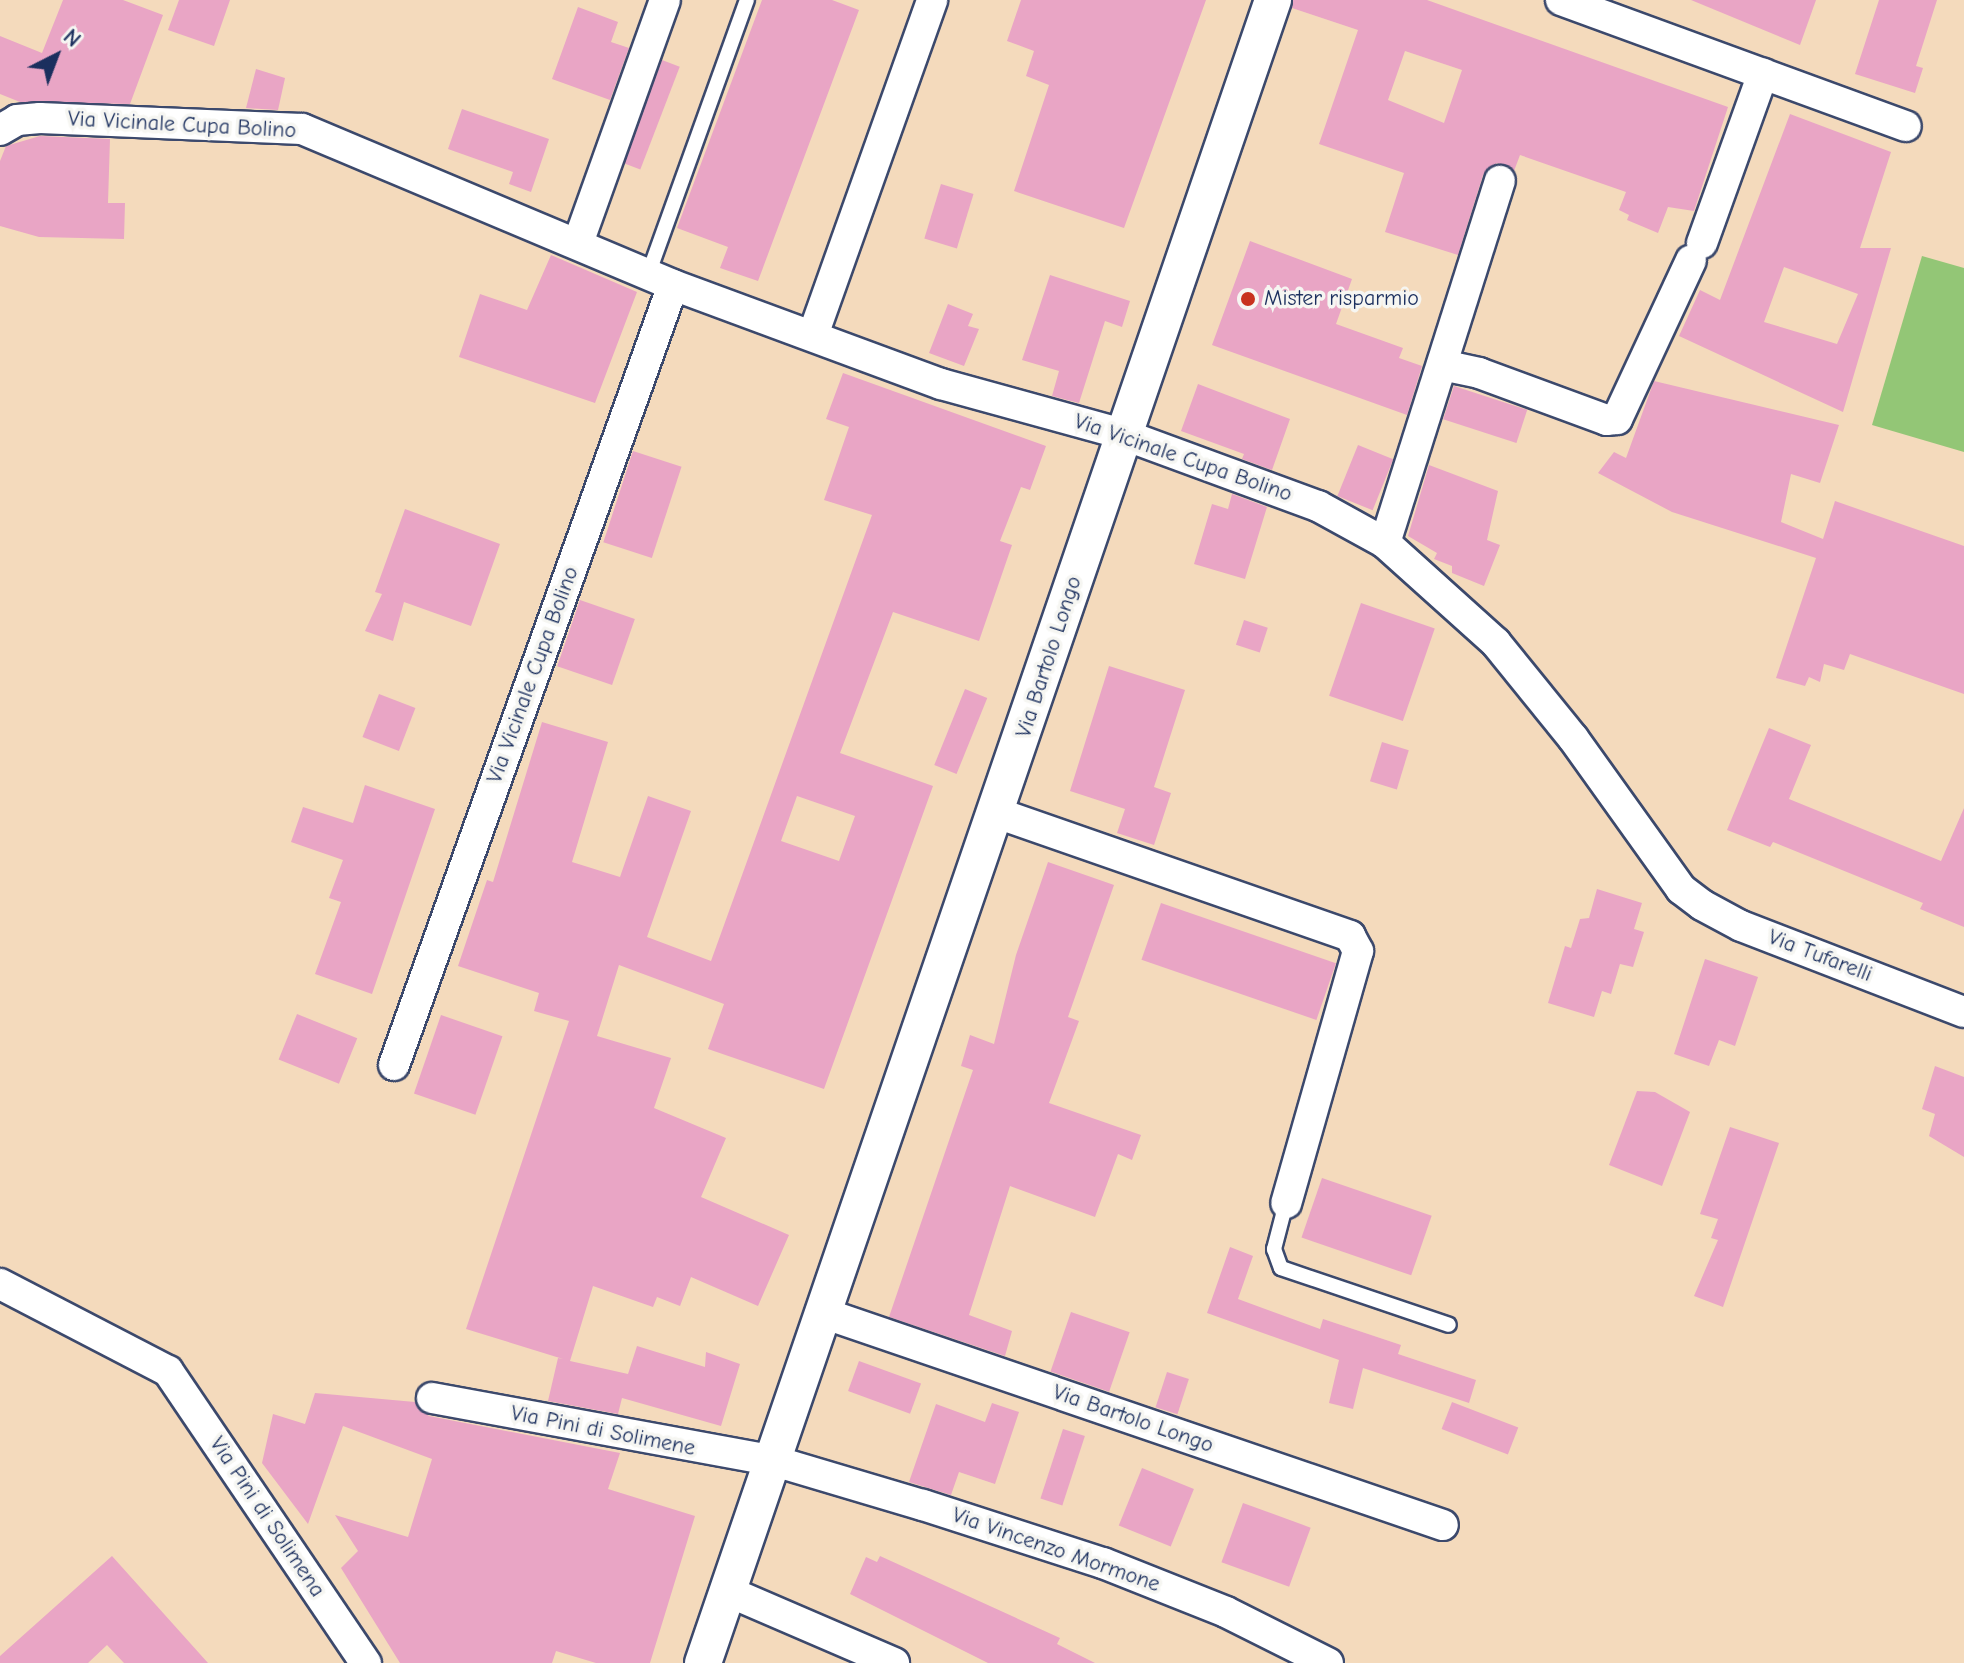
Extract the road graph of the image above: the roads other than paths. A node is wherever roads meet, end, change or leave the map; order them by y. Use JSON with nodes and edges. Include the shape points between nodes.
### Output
{"nodes":[{"id":1,"x":645,"y":0,"type":"edge"},
{"id":2,"x":665,"y":0,"type":"edge"},
{"id":3,"x":747,"y":0,"type":"edge"},
{"id":4,"x":932,"y":0,"type":"edge"},
{"id":5,"x":1273,"y":0,"type":"edge"},
{"id":6,"x":1561,"y":0,"type":"edge"},
{"id":7,"x":1763,"y":74,"type":"junction"},
{"id":8,"x":1906,"y":126,"type":"dead end"},
{"id":9,"x":0,"y":130,"type":"edge"},
{"id":10,"x":1500,"y":181,"type":"dead end"},
{"id":11,"x":569,"y":239,"type":"junction"},
{"id":12,"x":661,"y":279,"type":"junction"},
{"id":13,"x":813,"y":335,"type":"junction"},
{"id":14,"x":1442,"y":365,"type":"junction"},
{"id":15,"x":1122,"y":434,"type":"junction"},
{"id":16,"x":1385,"y":543,"type":"junction"},
{"id":17,"x":997,"y":813,"type":"junction"},
{"id":18,"x":1681,"y":889,"type":"joint"},
{"id":19,"x":1964,"y":1012,"type":"edge"},
{"id":20,"x":394,"y":1065,"type":"dead end"},
{"id":21,"x":1286,"y":1203,"type":"joint"},
{"id":22,"x":0,"y":1284,"type":"edge"},
{"id":23,"x":823,"y":1313,"type":"junction"},
{"id":24,"x":1449,"y":1325,"type":"dead end"},
{"id":25,"x":432,"y":1398,"type":"dead end"},
{"id":26,"x":774,"y":1461,"type":"junction"},
{"id":27,"x":1443,"y":1525,"type":"dead end"},
{"id":28,"x":727,"y":1591,"type":"junction"},
{"id":29,"x":366,"y":1663,"type":"edge"},
{"id":30,"x":703,"y":1663,"type":"edge"},
{"id":31,"x":894,"y":1663,"type":"edge"},
{"id":32,"x":1328,"y":1663,"type":"edge"}],
"edges":[{"from":1,"to":11,"type":"street"},
{"from":2,"to":11,"type":"street"},
{"from":3,"to":12,"type":"lane"},
{"from":4,"to":13,"type":"street"},
{"from":5,"to":15,"type":"street","name":"Via Bartolo Longo"},
{"from":6,"to":7,"type":"street"},
{"from":7,"to":8,"type":"street"},
{"from":7,"to":14,"type":"street","via":[[1696,252],[1617,419]]},
{"from":9,"to":11,"type":"street","name":"Via Vicinale Cupa Bolino","via":[[17,120],[40,118],[302,129]]},
{"from":10,"to":14,"type":"street"},
{"from":11,"to":12,"type":"street","name":"Via Vicinale Cupa Bolino"},
{"from":12,"to":13,"type":"street","name":"Via Vicinale Cupa Bolino"},
{"from":12,"to":20,"type":"street","name":"Via Vicinale Cupa Bolino"},
{"from":13,"to":15,"type":"street","name":"Via Vicinale Cupa Bolino","via":[[941,384]]},
{"from":14,"to":16,"type":"street"},
{"from":15,"to":16,"type":"street","name":"Via Vicinale Cupa Bolino","via":[[1267,483]]},
{"from":15,"to":17,"type":"street","name":"Via Bartolo Longo"},
{"from":16,"to":18,"type":"street","name":"Via Vicinale Cupa Bolino","via":[[1496,643],[1573,738]]},
{"from":17,"to":21,"type":"street","via":[[1350,936],[1358,951]]},
{"from":17,"to":23,"type":"street","name":"Via Bartolo Longo"},
{"from":18,"to":19,"type":"street","name":"Via Tufarelli","via":[[1741,926]]},
{"from":21,"to":24,"type":"lane","via":[[1274,1249],[1281,1268]]},
{"from":22,"to":29,"type":"street","name":"Via Pini di Solimena","via":[[168,1371]]},
{"from":23,"to":26,"type":"street","name":"Via Bartolo Longo"},
{"from":23,"to":27,"type":"street","name":"Via Bartolo Longo"},
{"from":25,"to":26,"type":"street","name":"Via Pini di Solimene"},
{"from":26,"to":28,"type":"street","name":"Via Bartolo Longo"},
{"from":26,"to":32,"type":"street","name":"Via Vincenzo Mormone","via":[[1103,1563],[1226,1612]]},
{"from":28,"to":30,"type":"street","name":"Via Bartolo Longo"},
{"from":28,"to":31,"type":"street"}]}
